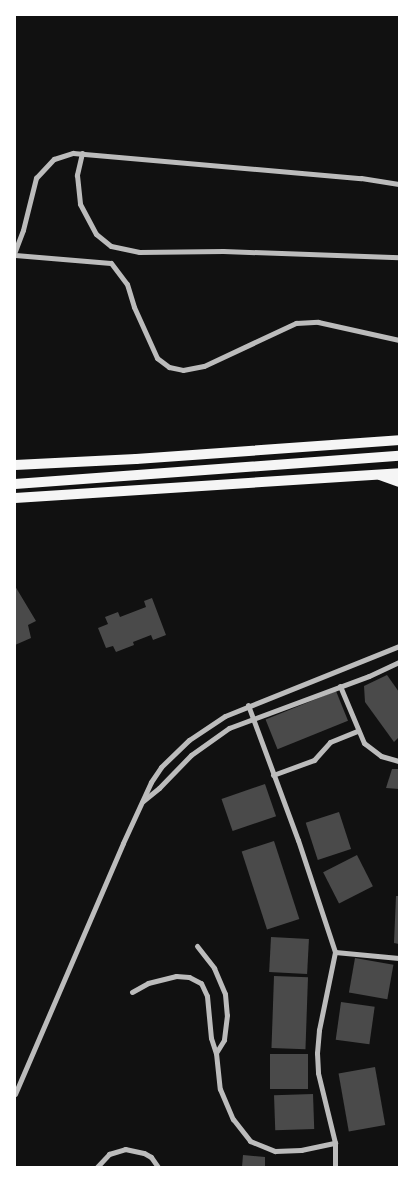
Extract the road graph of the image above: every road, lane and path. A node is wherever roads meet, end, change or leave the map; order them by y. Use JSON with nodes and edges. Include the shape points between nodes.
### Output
{"nodes":[{"id":1,"x":82,"y":153,"type":"junction"},
{"id":2,"x":399,"y":184,"type":"edge"},
{"id":3,"x":15,"y":250,"type":"edge"},
{"id":4,"x":15,"y":255,"type":"edge"},
{"id":5,"x":399,"y":257,"type":"edge"},
{"id":6,"x":399,"y":340,"type":"edge"},
{"id":7,"x":399,"y":440,"type":"edge"},
{"id":8,"x":399,"y":456,"type":"edge"},
{"id":9,"x":15,"y":465,"type":"edge"},
{"id":10,"x":399,"y":473,"type":"edge"},
{"id":11,"x":380,"y":475,"type":"junction"},
{"id":12,"x":399,"y":482,"type":"edge"},
{"id":13,"x":15,"y":484,"type":"edge"},
{"id":14,"x":15,"y":498,"type":"edge"},
{"id":15,"x":399,"y":646,"type":"edge"},
{"id":16,"x":399,"y":662,"type":"edge"},
{"id":17,"x":340,"y":686,"type":"junction"},
{"id":18,"x":248,"y":705,"type":"junction"},
{"id":19,"x":253,"y":718,"type":"junction"},
{"id":20,"x":357,"y":731,"type":"junction"},
{"id":21,"x":399,"y":762,"type":"edge"},
{"id":22,"x":273,"y":775,"type":"junction"},
{"id":23,"x":142,"y":801,"type":"junction"},
{"id":24,"x":197,"y":946,"type":"dead end"},
{"id":25,"x":335,"y":952,"type":"junction"},
{"id":26,"x":399,"y":958,"type":"edge"},
{"id":27,"x":132,"y":992,"type":"dead end"},
{"id":28,"x":216,"y":1053,"type":"junction"},
{"id":29,"x":15,"y":1094,"type":"edge"},
{"id":30,"x":335,"y":1143,"type":"junction"},
{"id":31,"x":97,"y":1167,"type":"edge"},
{"id":32,"x":158,"y":1167,"type":"edge"},
{"id":33,"x":336,"y":1167,"type":"edge"}],
"edges":[{"from":1,"to":2,"type":"street"},
{"from":1,"to":3,"type":"street","via":[[54,159],[36,178]]},
{"from":1,"to":5,"type":"street","via":[[77,175],[80,204],[96,234],[111,246],[139,252],[223,251]]},
{"from":4,"to":6,"type":"street","via":[[111,263],[127,284],[134,308],[157,358],[176,369],[204,366],[296,323],[318,322]]},
{"from":7,"to":9,"type":"highway"},
{"from":8,"to":13,"type":"highway"},
{"from":10,"to":11,"type":"highway"},
{"from":11,"to":12,"type":"highway"},
{"from":11,"to":14,"type":"highway"},
{"from":15,"to":18,"type":"street"},
{"from":16,"to":17,"type":"street"},
{"from":17,"to":19,"type":"street"},
{"from":17,"to":20,"type":"street"},
{"from":18,"to":19,"type":"street"},
{"from":18,"to":23,"type":"street","via":[[212,723],[176,751],[151,782]]},
{"from":19,"to":22,"type":"street"},
{"from":19,"to":23,"type":"street","via":[[229,728],[203,745]]},
{"from":20,"to":21,"type":"street","via":[[369,749]]},
{"from":20,"to":22,"type":"street","via":[[330,742],[314,760]]},
{"from":22,"to":25,"type":"street"},
{"from":23,"to":29,"type":"street"},
{"from":24,"to":28,"type":"street","via":[[214,968],[226,999],[224,1040]]},
{"from":25,"to":26,"type":"street"},
{"from":25,"to":30,"type":"street","via":[[317,1053],[318,1073]]},
{"from":27,"to":28,"type":"street","via":[[155,980],[176,976],[189,977],[201,983],[207,996],[211,1038]]},
{"from":28,"to":30,"type":"street","via":[[220,1089],[233,1119],[250,1141],[275,1151]]},
{"from":30,"to":33,"type":"street"},
{"from":31,"to":32,"type":"street","via":[[109,1154],[125,1149],[144,1153]]}]}
